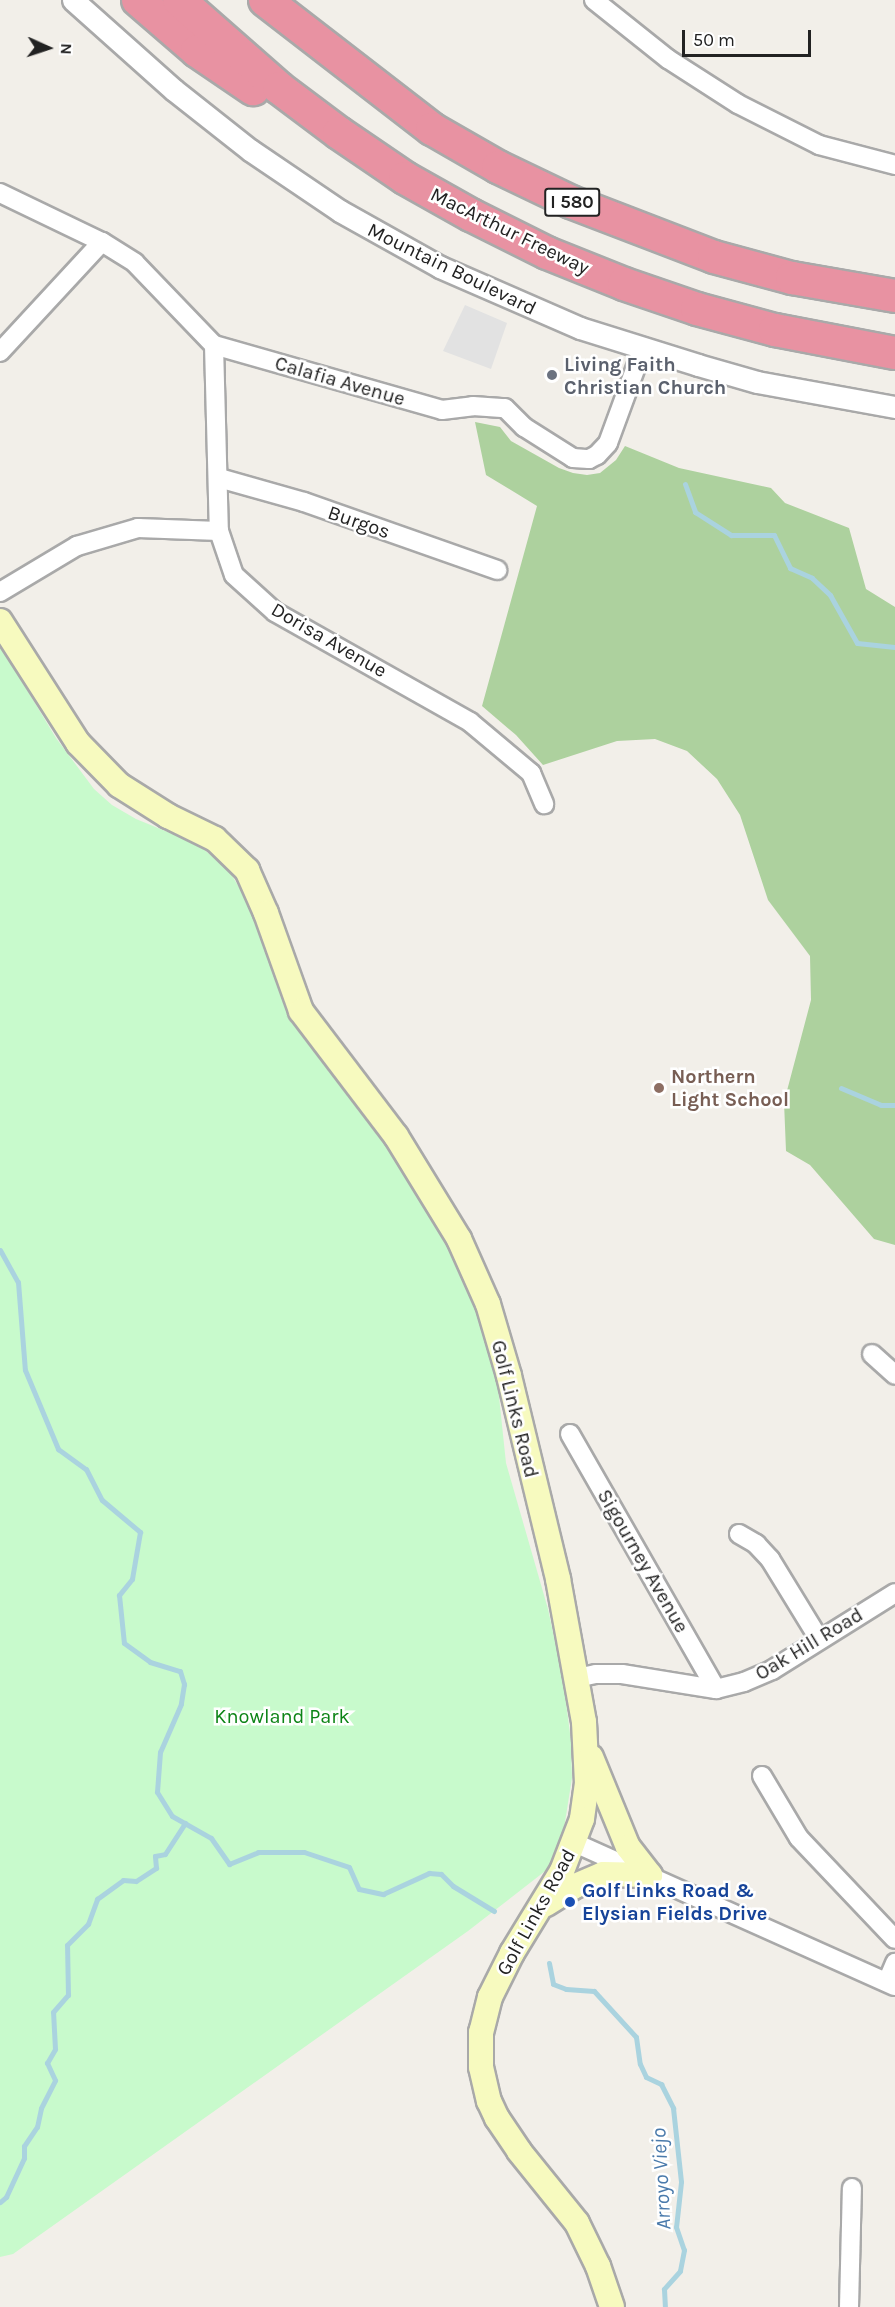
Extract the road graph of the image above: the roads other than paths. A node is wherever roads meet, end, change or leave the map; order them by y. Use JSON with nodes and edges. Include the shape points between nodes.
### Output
{"nodes":[{"id":1,"x":73,"y":0,"type":"edge"},
{"id":2,"x":138,"y":0,"type":"edge"},
{"id":3,"x":179,"y":0,"type":"edge"},
{"id":4,"x":265,"y":0,"type":"edge"},
{"id":5,"x":594,"y":0,"type":"edge"},
{"id":6,"x":283,"y":10,"type":"edge"},
{"id":7,"x":895,"y":165,"type":"edge"},
{"id":8,"x":405,"y":178,"type":"junction"},
{"id":9,"x":0,"y":193,"type":"edge"},
{"id":10,"x":102,"y":242,"type":"junction"},
{"id":11,"x":895,"y":296,"type":"edge"},
{"id":12,"x":214,"y":345,"type":"junction"},
{"id":13,"x":643,"y":348,"type":"junction"},
{"id":14,"x":0,"y":352,"type":"edge"},
{"id":15,"x":895,"y":352,"type":"edge"},
{"id":16,"x":895,"y":407,"type":"edge"},
{"id":17,"x":219,"y":478,"type":"junction"},
{"id":18,"x":219,"y":531,"type":"junction"},
{"id":19,"x":497,"y":570,"type":"dead end"},
{"id":20,"x":0,"y":592,"type":"edge"},
{"id":21,"x":0,"y":621,"type":"edge"},
{"id":22,"x":544,"y":804,"type":"dead end"},
{"id":23,"x":872,"y":1354,"type":"dead end"},
{"id":24,"x":895,"y":1375,"type":"edge"},
{"id":25,"x":570,"y":1434,"type":"dead end"},
{"id":26,"x":739,"y":1534,"type":"dead end"},
{"id":27,"x":895,"y":1593,"type":"edge"},
{"id":28,"x":819,"y":1639,"type":"junction"},
{"id":29,"x":578,"y":1678,"type":"junction"},
{"id":30,"x":716,"y":1689,"type":"junction"},
{"id":31,"x":586,"y":1743,"type":"junction"},
{"id":32,"x":762,"y":1776,"type":"dead end"},
{"id":33,"x":574,"y":1843,"type":"junction"},
{"id":34,"x":650,"y":1875,"type":"junction"},
{"id":35,"x":543,"y":1906,"type":"junction"},
{"id":36,"x":895,"y":1939,"type":"edge"},
{"id":37,"x":895,"y":1963,"type":"edge"},
{"id":38,"x":891,"y":1984,"type":"edge"},
{"id":39,"x":852,"y":2188,"type":"dead end"},
{"id":40,"x":612,"y":2307,"type":"edge"},
{"id":41,"x":849,"y":2307,"type":"edge"}],
"edges":[{"from":1,"to":13,"type":"street","name":"Mountain Boulevard","via":[[210,120],[340,211],[388,240],[494,292],[580,328]]},
{"from":2,"to":8,"type":"highway","via":[[232,76]]},
{"from":3,"to":8,"type":"highway","name":"MacArthur Freeway","via":[[279,88]]},
{"from":4,"to":6,"type":"highway","number":"I 580"},
{"from":5,"to":7,"type":"street","via":[[668,59],[738,104],[819,144]]},
{"from":6,"to":11,"type":"highway","number":"I 580","via":[[432,129],[571,202],[714,256],[792,278]]},
{"from":8,"to":15,"type":"highway","name":"MacArthur Freeway","via":[[537,248],[624,284],[775,330]]},
{"from":9,"to":10,"type":"street"},
{"from":10,"to":12,"type":"street","via":[[135,263]]},
{"from":10,"to":14,"type":"street"},
{"from":12,"to":13,"type":"street","name":"Calafia Avenue","via":[[442,410],[473,406],[505,408],[543,441],[581,460],[597,455],[608,443]]},
{"from":12,"to":17,"type":"street","name":"Dorisa Avenue"},
{"from":13,"to":16,"type":"street","name":"Mountain Boulevard","via":[[757,382]]},
{"from":17,"to":18,"type":"street","name":"Dorisa Avenue"},
{"from":17,"to":19,"type":"street","name":"Burgos","via":[[304,502]]},
{"from":18,"to":20,"type":"street","via":[[138,528],[77,546]]},
{"from":18,"to":22,"type":"street","name":"Dorisa Avenue","via":[[234,574],[275,612],[470,722],[531,773]]},
{"from":21,"to":29,"type":"main road","name":"Golf Links Road","via":[[78,743],[119,785],[168,816],[216,839],[247,870],[301,1011],[396,1136],[459,1239],[488,1304],[509,1376]]},
{"from":23,"to":24,"type":"street"},
{"from":25,"to":30,"type":"street","name":"Sigourney Avenue"},
{"from":26,"to":28,"type":"street","via":[[770,1559]]},
{"from":27,"to":28,"type":"street","name":"Oak Hill Road"},
{"from":28,"to":30,"type":"street","name":"Oak Hill Road","via":[[772,1670]]},
{"from":29,"to":30,"type":"street","name":"Oak Hill Road","via":[[622,1674]]},
{"from":29,"to":31,"type":"main road","name":"Golf Links Road"},
{"from":31,"to":33,"type":"main road","name":"Golf Links Road","via":[[585,1802]]},
{"from":31,"to":34,"type":"main road","via":[[628,1847]]},
{"from":32,"to":36,"type":"street","via":[[799,1838]]},
{"from":33,"to":34,"type":"street"},
{"from":33,"to":35,"type":"main road","name":"Golf Links Road"},
{"from":34,"to":35,"type":"main road","via":[[615,1873],[591,1878]]},
{"from":34,"to":38,"type":"street"},
{"from":35,"to":40,"type":"main road","name":"Golf Links Road","via":[[512,1953],[490,1997],[481,2032],[484,2084],[504,2132],[568,2210],[585,2237]]},
{"from":37,"to":38,"type":"street"},
{"from":39,"to":41,"type":"street"}]}
